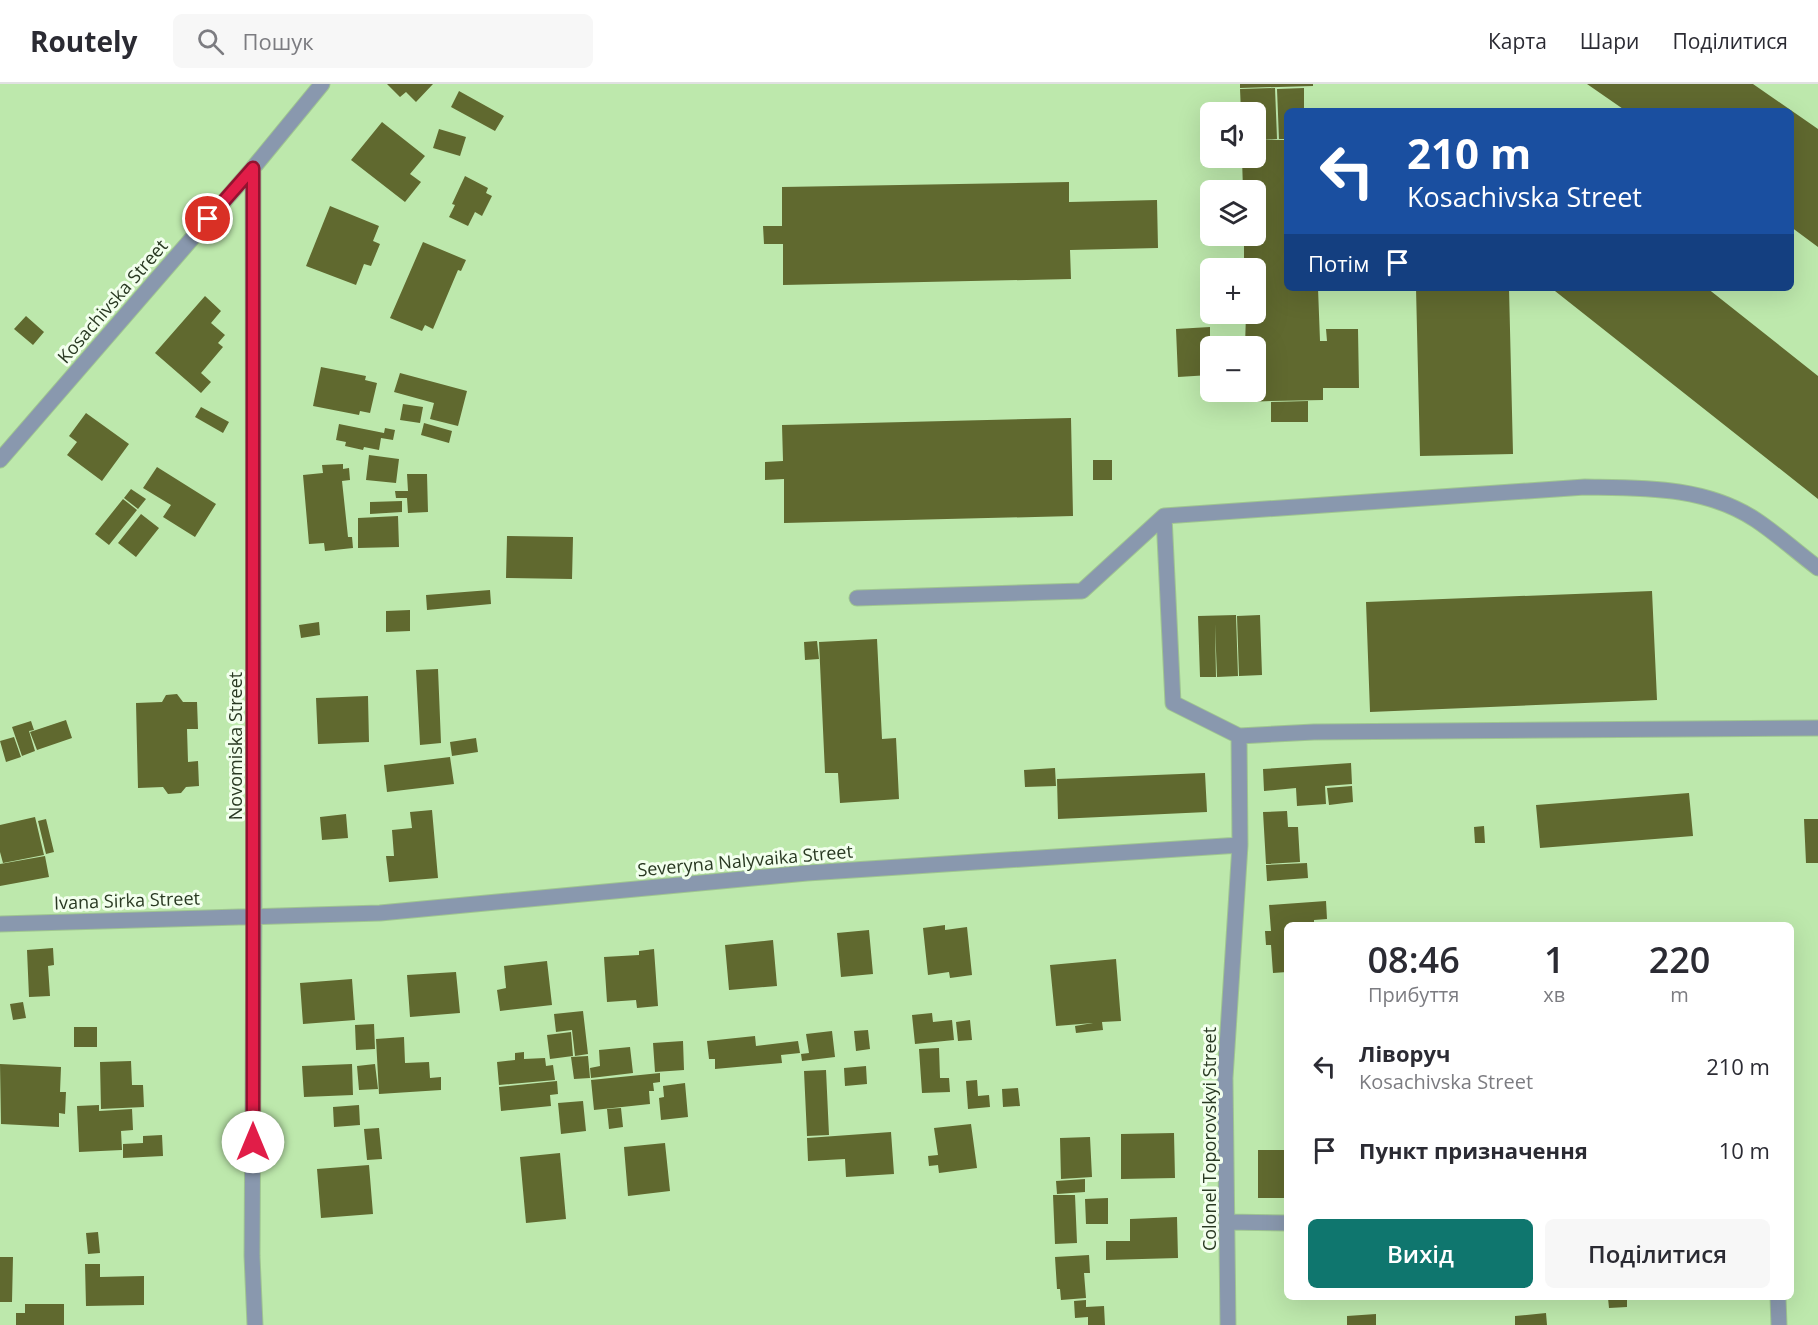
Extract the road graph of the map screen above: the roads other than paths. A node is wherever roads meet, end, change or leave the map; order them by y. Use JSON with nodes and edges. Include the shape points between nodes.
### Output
{"nodes":[{"id":1,"x":322,"y":84,"type":"edge"},
{"id":2,"x":253,"y":168,"type":"junction"},
{"id":3,"x":0,"y":460,"type":"edge"},
{"id":4,"x":1164,"y":516,"type":"junction"},
{"id":5,"x":1818,"y":568,"type":"edge"},
{"id":6,"x":857,"y":598,"type":"dead end"},
{"id":7,"x":1818,"y":728,"type":"edge"},
{"id":8,"x":1239,"y":736,"type":"junction"},
{"id":9,"x":1240,"y":845,"type":"junction"},
{"id":10,"x":254,"y":915,"type":"junction"},
{"id":11,"x":0,"y":924,"type":"edge"},
{"id":12,"x":1227,"y":1222,"type":"junction"},
{"id":13,"x":1284,"y":1223,"type":"edge"},
{"id":14,"x":1778,"y":1300,"type":"edge"},
{"id":15,"x":255,"y":1325,"type":"edge"},
{"id":16,"x":1228,"y":1325,"type":"edge"},
{"id":17,"x":1779,"y":1325,"type":"edge"}],
"edges":[{"from":1,"to":2,"type":"street","name":"Kosachivska Street"},
{"from":2,"to":3,"type":"street","name":"Kosachivska Street"},
{"from":2,"to":10,"type":"street","name":"Novomiska Street"},
{"from":4,"to":5,"type":"street","via":[[1585,487],[1655,488],[1704,496],[1754,519]]},
{"from":4,"to":6,"type":"street","via":[[1082,591]]},
{"from":4,"to":8,"type":"street","via":[[1173,703]]},
{"from":7,"to":8,"type":"street"},
{"from":8,"to":9,"type":"street","name":"Colonel Toporovskyi Street"},
{"from":9,"to":10,"type":"street","name":"Severyna Nalyvaika Street","via":[[807,873],[380,913]]},
{"from":9,"to":12,"type":"street","name":"Colonel Toporovskyi Street","via":[[1225,1078]]},
{"from":10,"to":11,"type":"street","name":"Ivana Sirka Street"},
{"from":10,"to":15,"type":"street","name":"Novomiska Street"},
{"from":12,"to":13,"type":"street"},
{"from":12,"to":16,"type":"street","name":"Colonel Toporovskyi Street"},
{"from":14,"to":17,"type":"street"}]}
